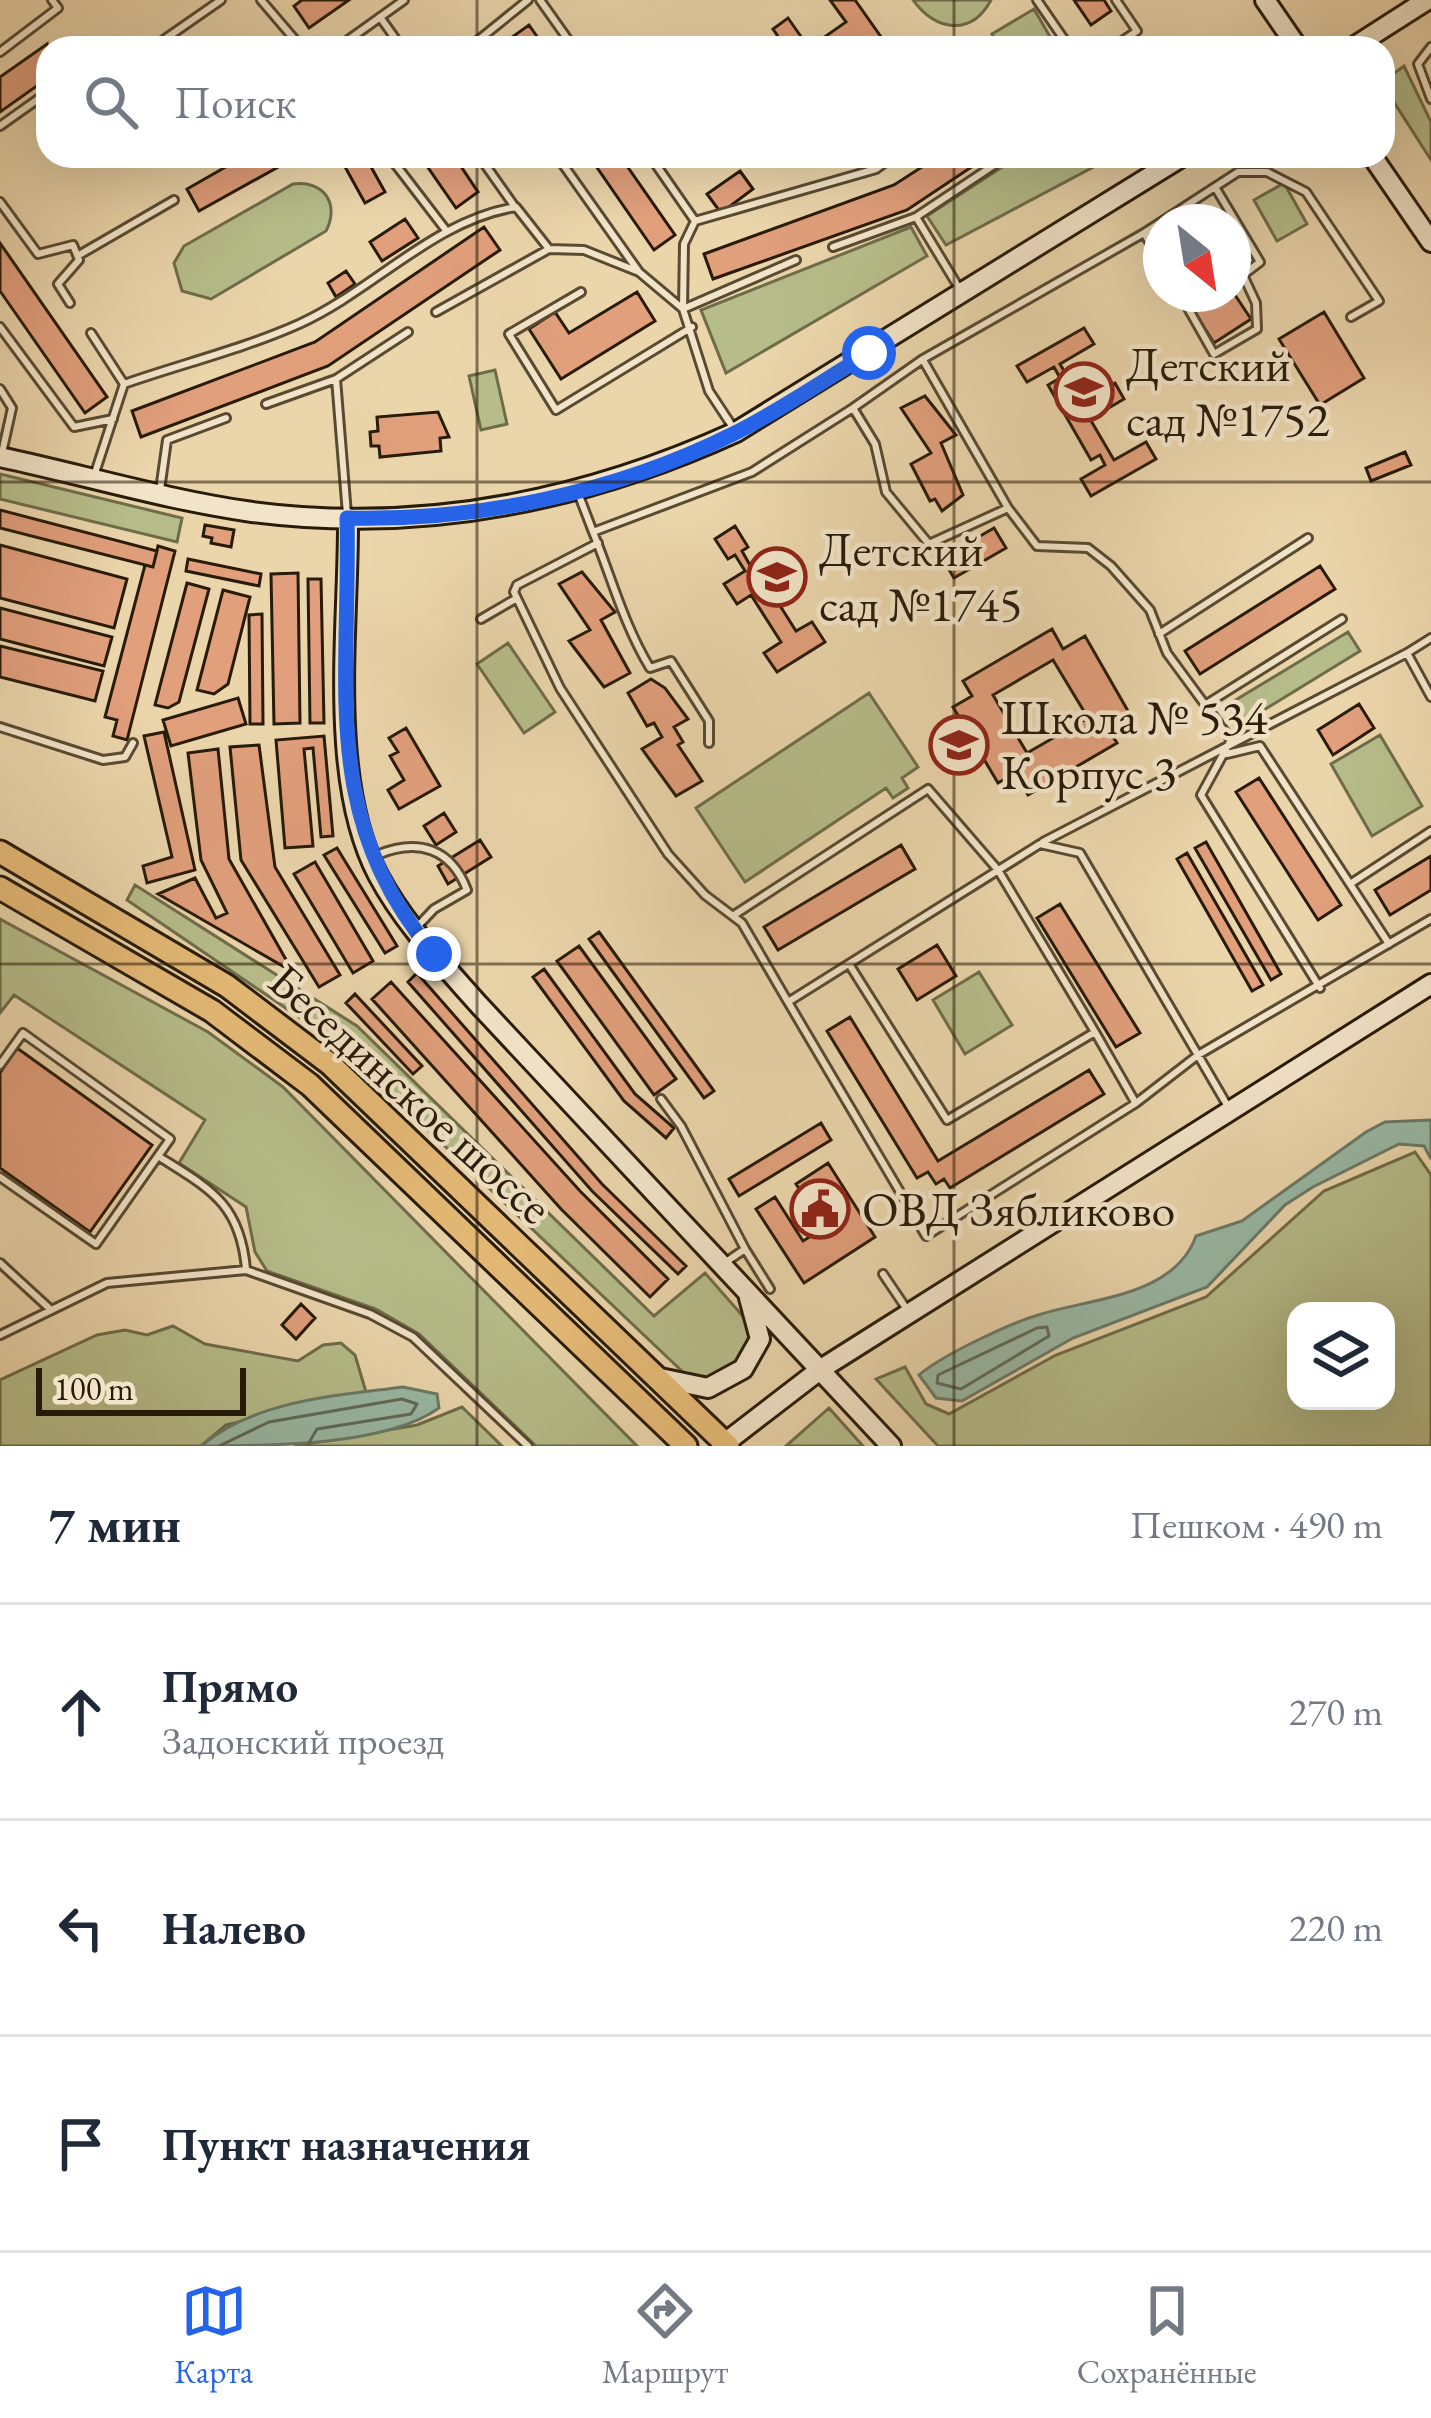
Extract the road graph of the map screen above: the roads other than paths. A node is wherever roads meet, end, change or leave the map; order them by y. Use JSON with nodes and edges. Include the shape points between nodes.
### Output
{"nodes":[{"id":1,"x":52,"y":0,"type":"edge"},
{"id":2,"x":221,"y":0,"type":"edge"},
{"id":3,"x":261,"y":0,"type":"edge"},
{"id":4,"x":404,"y":0,"type":"edge"},
{"id":5,"x":528,"y":0,"type":"edge"},
{"id":6,"x":540,"y":0,"type":"edge"},
{"id":7,"x":1037,"y":0,"type":"edge"},
{"id":8,"x":1116,"y":0,"type":"edge"},
{"id":9,"x":1265,"y":0,"type":"edge"},
{"id":10,"x":1427,"y":0,"type":"edge"},
{"id":11,"x":380,"y":17,"type":"junction"},
{"id":12,"x":169,"y":36,"type":"edge"},
{"id":13,"x":292,"y":36,"type":"edge"},
{"id":14,"x":354,"y":36,"type":"edge"},
{"id":15,"x":393,"y":36,"type":"edge"},
{"id":16,"x":483,"y":36,"type":"edge"},
{"id":17,"x":566,"y":36,"type":"edge"},
{"id":18,"x":1061,"y":36,"type":"edge"},
{"id":19,"x":1130,"y":36,"type":"edge"},
{"id":20,"x":1290,"y":36,"type":"edge"},
{"id":21,"x":1371,"y":36,"type":"edge"},
{"id":22,"x":1431,"y":47,"type":"edge"},
{"id":23,"x":0,"y":52,"type":"edge"},
{"id":24,"x":1431,"y":99,"type":"edge"},
{"id":25,"x":36,"y":100,"type":"edge"},
{"id":26,"x":0,"y":126,"type":"edge"},
{"id":27,"x":398,"y":168,"type":"edge"},
{"id":28,"x":488,"y":168,"type":"edge"},
{"id":29,"x":565,"y":168,"type":"edge"},
{"id":30,"x":658,"y":168,"type":"edge"},
{"id":31,"x":877,"y":168,"type":"edge"},
{"id":32,"x":990,"y":168,"type":"edge"},
{"id":33,"x":1164,"y":168,"type":"edge"},
{"id":34,"x":1380,"y":168,"type":"edge"},
{"id":35,"x":1215,"y":187,"type":"junction"},
{"id":36,"x":174,"y":200,"type":"dead end"},
{"id":37,"x":0,"y":202,"type":"edge"},
{"id":38,"x":1189,"y":204,"type":"edge"},
{"id":39,"x":1225,"y":204,"type":"edge"},
{"id":40,"x":516,"y":207,"type":"junction"},
{"id":41,"x":916,"y":217,"type":"junction"},
{"id":42,"x":695,"y":220,"type":"junction"},
{"id":43,"x":446,"y":231,"type":"junction"},
{"id":44,"x":1143,"y":234,"type":"edge"},
{"id":45,"x":1431,"y":241,"type":"edge"},
{"id":46,"x":833,"y":247,"type":"dead end"},
{"id":47,"x":549,"y":249,"type":"junction"},
{"id":48,"x":79,"y":255,"type":"junction"},
{"id":49,"x":796,"y":260,"type":"dead end"},
{"id":50,"x":639,"y":272,"type":"junction"},
{"id":51,"x":581,"y":292,"type":"dead end"},
{"id":52,"x":1251,"y":292,"type":"edge"},
{"id":53,"x":964,"y":296,"type":"junction"},
{"id":54,"x":70,"y":303,"type":"dead end"},
{"id":55,"x":682,"y":309,"type":"junction"},
{"id":56,"x":436,"y":312,"type":"dead end"},
{"id":57,"x":1190,"y":312,"type":"edge"},
{"id":58,"x":1351,"y":316,"type":"dead end"},
{"id":59,"x":0,"y":327,"type":"edge"},
{"id":60,"x":692,"y":327,"type":"junction"},
{"id":61,"x":408,"y":332,"type":"dead end"},
{"id":62,"x":92,"y":333,"type":"dead end"},
{"id":63,"x":923,"y":359,"type":"junction"},
{"id":64,"x":336,"y":379,"type":"junction"},
{"id":65,"x":124,"y":383,"type":"junction"},
{"id":66,"x":0,"y":389,"type":"edge"},
{"id":67,"x":266,"y":404,"type":"dead end"},
{"id":68,"x":854,"y":408,"type":"junction"},
{"id":69,"x":226,"y":418,"type":"dead end"},
{"id":70,"x":113,"y":419,"type":"junction"},
{"id":71,"x":736,"y":433,"type":"junction"},
{"id":72,"x":0,"y":457,"type":"edge"},
{"id":73,"x":94,"y":477,"type":"junction"},
{"id":74,"x":578,"y":493,"type":"junction"},
{"id":75,"x":160,"y":494,"type":"junction"},
{"id":76,"x":1008,"y":508,"type":"junction"},
{"id":77,"x":347,"y":518,"type":"junction"},
{"id":78,"x":593,"y":532,"type":"junction"},
{"id":79,"x":1309,"y":538,"type":"dead end"},
{"id":80,"x":598,"y":544,"type":"junction"},
{"id":81,"x":517,"y":598,"type":"junction"},
{"id":82,"x":481,"y":619,"type":"dead end"},
{"id":83,"x":1342,"y":619,"type":"dead end"},
{"id":84,"x":1159,"y":634,"type":"junction"},
{"id":85,"x":1431,"y":638,"type":"edge"},
{"id":86,"x":1407,"y":653,"type":"junction"},
{"id":87,"x":1431,"y":697,"type":"edge"},
{"id":88,"x":1204,"y":705,"type":"junction"},
{"id":89,"x":0,"y":727,"type":"edge"},
{"id":90,"x":1231,"y":740,"type":"junction"},
{"id":91,"x":709,"y":742,"type":"dead end"},
{"id":92,"x":133,"y":743,"type":"dead end"},
{"id":93,"x":1227,"y":754,"type":"junction"},
{"id":94,"x":1431,"y":831,"type":"edge"},
{"id":95,"x":1040,"y":844,"type":"junction"},
{"id":96,"x":0,"y":852,"type":"edge"},
{"id":97,"x":371,"y":857,"type":"junction"},
{"id":98,"x":998,"y":870,"type":"junction"},
{"id":99,"x":1350,"y":884,"type":"junction"},
{"id":100,"x":0,"y":888,"type":"edge"},
{"id":101,"x":733,"y":916,"type":"junction"},
{"id":102,"x":1431,"y":919,"type":"edge"},
{"id":103,"x":414,"y":931,"type":"junction"},
{"id":104,"x":1389,"y":944,"type":"junction"},
{"id":105,"x":850,"y":964,"type":"junction"},
{"id":106,"x":1431,"y":984,"type":"edge"},
{"id":107,"x":1320,"y":988,"type":"junction"},
{"id":108,"x":788,"y":1002,"type":"junction"},
{"id":109,"x":1095,"y":1032,"type":"junction"},
{"id":110,"x":1198,"y":1055,"type":"junction"},
{"id":111,"x":0,"y":1065,"type":"edge"},
{"id":112,"x":661,"y":1099,"type":"dead end"},
{"id":113,"x":1136,"y":1103,"type":"junction"},
{"id":114,"x":1232,"y":1113,"type":"junction"},
{"id":115,"x":158,"y":1156,"type":"junction"},
{"id":116,"x":0,"y":1177,"type":"edge"},
{"id":117,"x":745,"y":1249,"type":"junction"},
{"id":118,"x":0,"y":1263,"type":"edge"},
{"id":119,"x":721,"y":1266,"type":"junction"},
{"id":120,"x":246,"y":1270,"type":"junction"},
{"id":121,"x":884,"y":1274,"type":"dead end"},
{"id":122,"x":770,"y":1289,"type":"dead end"},
{"id":123,"x":747,"y":1293,"type":"junction"},
{"id":124,"x":50,"y":1309,"type":"junction"},
{"id":125,"x":910,"y":1314,"type":"junction"},
{"id":126,"x":0,"y":1335,"type":"edge"},
{"id":127,"x":821,"y":1369,"type":"junction"},
{"id":128,"x":660,"y":1378,"type":"junction"},
{"id":129,"x":724,"y":1445,"type":"edge"},
{"id":130,"x":528,"y":1446,"type":"edge"},
{"id":131,"x":686,"y":1446,"type":"edge"},
{"id":132,"x":891,"y":1446,"type":"edge"}],
"edges":[{"from":1,"to":23,"type":"lane","via":[[58,8]]},
{"from":2,"to":12,"type":"lane"},
{"from":3,"to":13,"type":"lane"},
{"from":4,"to":11,"type":"lane"},
{"from":5,"to":16,"type":"lane"},
{"from":6,"to":17,"type":"lane"},
{"from":7,"to":18,"type":"lane"},
{"from":8,"to":19,"type":"lane","via":[[1137,31]]},
{"from":9,"to":20,"type":"street"},
{"from":10,"to":21,"type":"street"},
{"from":11,"to":14,"type":"lane"},
{"from":11,"to":15,"type":"lane"},
{"from":22,"to":24,"type":"lane","via":[[1418,64]]},
{"from":25,"to":26,"type":"lane"},
{"from":27,"to":43,"type":"lane"},
{"from":28,"to":40,"type":"lane"},
{"from":29,"to":50,"type":"lane"},
{"from":30,"to":42,"type":"lane"},
{"from":31,"to":42,"type":"lane"},
{"from":32,"to":41,"type":"lane"},
{"from":33,"to":53,"type":"street"},
{"from":34,"to":45,"type":"street"},
{"from":35,"to":38,"type":"lane"},
{"from":35,"to":39,"type":"lane"},
{"from":35,"to":58,"type":"lane","via":[[1238,172],[1268,172],[1306,193],[1379,301]]},
{"from":36,"to":48,"type":"lane"},
{"from":37,"to":48,"type":"lane","via":[[38,254],[74,245]]},
{"from":40,"to":43,"type":"lane","via":[[479,213]]},
{"from":40,"to":47,"type":"lane"},
{"from":41,"to":46,"type":"lane"},
{"from":41,"to":53,"type":"lane"},
{"from":42,"to":55,"type":"lane","via":[[684,244]]},
{"from":43,"to":65,"type":"lane","via":[[296,325]]},
{"from":44,"to":63,"type":"lane"},
{"from":47,"to":50,"type":"lane","via":[[584,250]]},
{"from":47,"to":56,"type":"lane"},
{"from":48,"to":54,"type":"lane","via":[[58,279]]},
{"from":49,"to":55,"type":"lane"},
{"from":50,"to":55,"type":"lane"},
{"from":51,"to":60,"type":"lane","via":[[509,334],[556,410]]},
{"from":52,"to":57,"type":"lane","via":[[1257,329],[1214,354]]},
{"from":53,"to":71,"type":"street"},
{"from":55,"to":60,"type":"lane"},
{"from":59,"to":70,"type":"lane","via":[[74,427]]},
{"from":60,"to":71,"type":"lane","via":[[709,391]]},
{"from":61,"to":64,"type":"lane"},
{"from":62,"to":65,"type":"lane"},
{"from":63,"to":68,"type":"lane"},
{"from":63,"to":76,"type":"lane"},
{"from":64,"to":67,"type":"lane"},
{"from":64,"to":77,"type":"lane"},
{"from":65,"to":70,"type":"lane"},
{"from":66,"to":72,"type":"lane","via":[[12,407]]},
{"from":68,"to":76,"type":"lane","via":[[875,444],[886,492],[929,544]]},
{"from":68,"to":78,"type":"lane","via":[[752,472]]},
{"from":69,"to":75,"type":"lane","via":[[167,440]]},
{"from":70,"to":73,"type":"lane"},
{"from":71,"to":74,"type":"street"},
{"from":72,"to":73,"type":"street"},
{"from":73,"to":75,"type":"street"},
{"from":74,"to":77,"type":"street"},
{"from":74,"to":78,"type":"lane"},
{"from":75,"to":77,"type":"street"},
{"from":76,"to":84,"type":"lane","via":[[1036,546],[1088,548],[1112,566],[1150,610]]},
{"from":77,"to":97,"type":"street","via":[[348,739]]},
{"from":78,"to":80,"type":"lane"},
{"from":79,"to":84,"type":"lane"},
{"from":80,"to":81,"type":"lane","via":[[517,585]]},
{"from":80,"to":91,"type":"lane","via":[[622,622],[650,668],[671,662],[709,721]]},
{"from":81,"to":82,"type":"lane"},
{"from":81,"to":101,"type":"lane","via":[[560,688],[668,854]]},
{"from":83,"to":88,"type":"lane"},
{"from":84,"to":88,"type":"lane"},
{"from":85,"to":86,"type":"lane"},
{"from":86,"to":87,"type":"lane"},
{"from":86,"to":90,"type":"lane"},
{"from":88,"to":90,"type":"lane"},
{"from":89,"to":92,"type":"lane","via":[[104,760],[124,757]]},
{"from":90,"to":93,"type":"lane"},
{"from":90,"to":95,"type":"lane"},
{"from":93,"to":99,"type":"lane","via":[[1260,746]]},
{"from":93,"to":107,"type":"lane","via":[[1202,795]]},
{"from":94,"to":99,"type":"lane"},
{"from":95,"to":98,"type":"lane"},
{"from":95,"to":110,"type":"lane","via":[[1080,853]]},
{"from":96,"to":128,"type":"main road","name":"Бесединское шоссе","via":[[273,1017]]},
{"from":97,"to":103,"type":"street"},
{"from":97,"to":103,"type":"lane","via":[[424,846],[458,867],[467,890]]},
{"from":98,"to":101,"type":"lane","via":[[928,789]]},
{"from":98,"to":105,"type":"lane"},
{"from":98,"to":109,"type":"lane"},
{"from":99,"to":104,"type":"lane"},
{"from":100,"to":131,"type":"main road","name":"Бесединское шоссе","via":[[212,1011],[310,1085]]},
{"from":101,"to":108,"type":"lane"},
{"from":102,"to":104,"type":"lane"},
{"from":103,"to":119,"type":"street"},
{"from":104,"to":107,"type":"lane"},
{"from":105,"to":108,"type":"lane"},
{"from":105,"to":109,"type":"lane","via":[[947,1120]]},
{"from":106,"to":114,"type":"street"},
{"from":107,"to":110,"type":"lane"},
{"from":108,"to":113,"type":"lane","via":[[926,1236]]},
{"from":109,"to":113,"type":"lane"},
{"from":110,"to":113,"type":"lane"},
{"from":110,"to":114,"type":"lane"},
{"from":111,"to":115,"type":"lane","via":[[23,1033],[170,1139]]},
{"from":112,"to":117,"type":"lane"},
{"from":114,"to":125,"type":"street"},
{"from":115,"to":116,"type":"lane","via":[[96,1244]]},
{"from":115,"to":120,"type":"lane","via":[[236,1216]]},
{"from":117,"to":119,"type":"lane"},
{"from":117,"to":122,"type":"lane"},
{"from":118,"to":124,"type":"lane"},
{"from":119,"to":123,"type":"street"},
{"from":120,"to":124,"type":"lane","via":[[107,1283]]},
{"from":120,"to":130,"type":"lane","via":[[322,1294],[413,1337]]},
{"from":121,"to":125,"type":"lane"},
{"from":123,"to":127,"type":"street"},
{"from":123,"to":128,"type":"street","via":[[760,1339],[742,1370],[708,1388]]},
{"from":124,"to":126,"type":"lane"},
{"from":125,"to":127,"type":"street"},
{"from":127,"to":129,"type":"street"},
{"from":127,"to":132,"type":"street"},
{"from":128,"to":129,"type":"main road","name":"Бесединское шоссе"}]}
